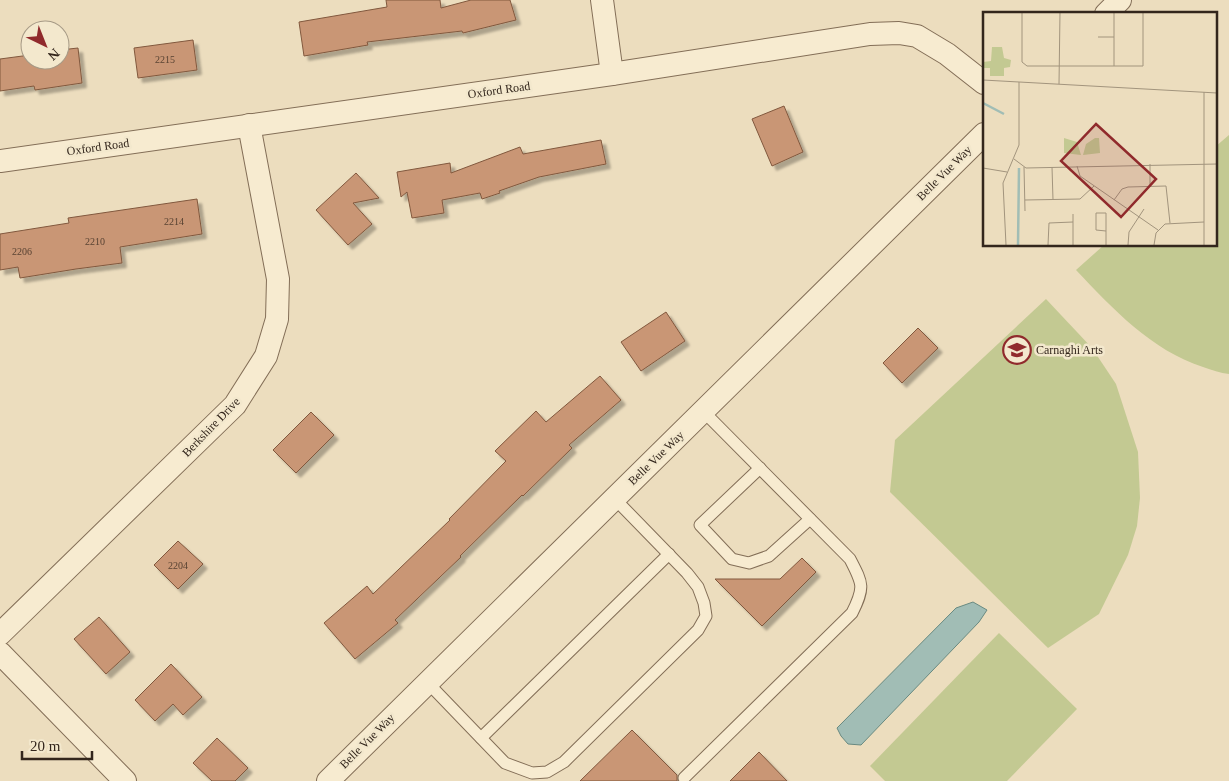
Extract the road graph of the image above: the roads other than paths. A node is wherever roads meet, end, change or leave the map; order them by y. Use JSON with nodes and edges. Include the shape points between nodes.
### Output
{"nodes":[{"id":1,"x":602,"y":0,"type":"edge"},
{"id":2,"x":1120,"y":0,"type":"edge"},
{"id":3,"x":1108,"y":12,"type":"edge"},
{"id":4,"x":612,"y":74,"type":"junction"},
{"id":5,"x":983,"y":82,"type":"edge"},
{"id":6,"x":249,"y":125,"type":"junction"},
{"id":7,"x":983,"y":135,"type":"edge"},
{"id":8,"x":0,"y":161,"type":"edge"},
{"id":9,"x":703,"y":411,"type":"junction"},
{"id":10,"x":760,"y":468,"type":"junction"},
{"id":11,"x":614,"y":498,"type":"junction"},
{"id":12,"x":810,"y":519,"type":"junction"},
{"id":13,"x":669,"y":554,"type":"junction"},
{"id":14,"x":0,"y":634,"type":"edge"},
{"id":15,"x":0,"y":653,"type":"edge"},
{"id":16,"x":427,"y":682,"type":"junction"},
{"id":17,"x":481,"y":738,"type":"junction"},
{"id":18,"x":684,"y":778,"type":"dead end"},
{"id":19,"x":125,"y":781,"type":"edge"},
{"id":20,"x":328,"y":781,"type":"edge"}],
"edges":[{"from":1,"to":4,"type":"street"},
{"from":2,"to":3,"type":"street"},
{"from":4,"to":5,"type":"street","name":"Oxford Road","via":[[870,34],[898,33],[916,36],[947,54]]},
{"from":4,"to":6,"type":"street","name":"Oxford Road"},
{"from":6,"to":8,"type":"street","name":"Oxford Road"},
{"from":6,"to":14,"type":"street","name":"Berkshire Drive","via":[[278,279],[277,319],[266,356],[235,405]]},
{"from":7,"to":9,"type":"street","name":"Belle Vue Way"},
{"from":9,"to":10,"type":"lane"},
{"from":9,"to":11,"type":"street","name":"Belle Vue Way"},
{"from":10,"to":12,"type":"lane"},
{"from":10,"to":12,"type":"lane","via":[[700,524],[732,559],[749,563],[770,556]]},
{"from":11,"to":13,"type":"lane"},
{"from":11,"to":16,"type":"street","name":"Belle Vue Way"},
{"from":12,"to":18,"type":"lane","via":[[850,559],[861,580],[860,597],[852,614]]},
{"from":13,"to":17,"type":"lane"},
{"from":13,"to":17,"type":"lane","via":[[698,587],[706,616],[698,630],[564,762],[547,772],[532,773],[505,763]]},
{"from":15,"to":19,"type":"street"},
{"from":16,"to":17,"type":"lane"},
{"from":16,"to":20,"type":"street","name":"Belle Vue Way"}]}
